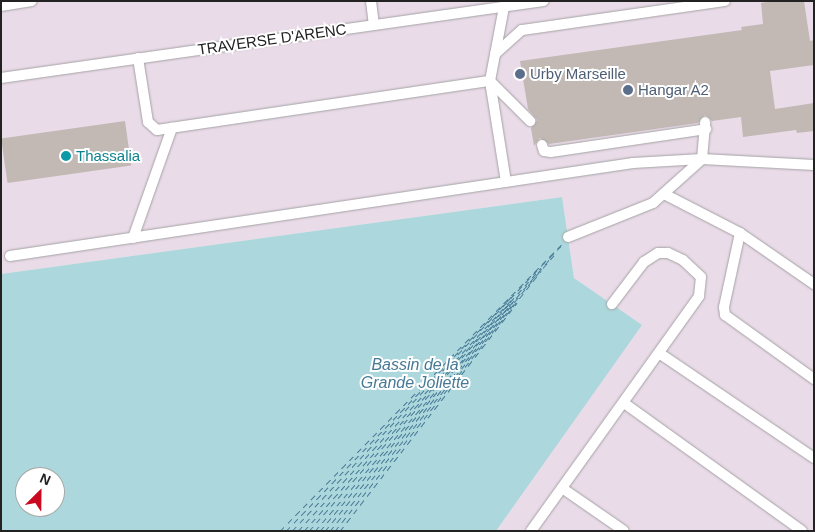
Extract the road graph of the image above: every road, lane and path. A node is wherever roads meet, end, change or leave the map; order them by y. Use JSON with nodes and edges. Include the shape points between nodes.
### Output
{"nodes":[{"id":1,"x":32,"y":1,"type":"edge"},
{"id":2,"x":371,"y":1,"type":"edge"},
{"id":3,"x":544,"y":1,"type":"edge"},
{"id":4,"x":725,"y":1,"type":"edge"},
{"id":5,"x":1,"y":6,"type":"edge"},
{"id":6,"x":504,"y":7,"type":"junction"},
{"id":7,"x":374,"y":24,"type":"junction"},
{"id":8,"x":495,"y":54,"type":"junction"},
{"id":9,"x":138,"y":58,"type":"junction"},
{"id":10,"x":1,"y":78,"type":"edge"},
{"id":11,"x":490,"y":81,"type":"junction"},
{"id":12,"x":530,"y":121,"type":"dead end"},
{"id":13,"x":172,"y":128,"type":"junction"},
{"id":14,"x":542,"y":145,"type":"dead end"},
{"id":15,"x":702,"y":159,"type":"junction"},
{"id":16,"x":814,"y":165,"type":"edge"},
{"id":17,"x":506,"y":182,"type":"junction"},
{"id":18,"x":666,"y":195,"type":"junction"},
{"id":19,"x":740,"y":233,"type":"junction"},
{"id":20,"x":568,"y":237,"type":"dead end"},
{"id":21,"x":133,"y":238,"type":"junction"},
{"id":22,"x":10,"y":256,"type":"dead end"},
{"id":23,"x":814,"y":284,"type":"edge"},
{"id":24,"x":612,"y":304,"type":"dead end"},
{"id":25,"x":659,"y":352,"type":"junction"},
{"id":26,"x":814,"y":379,"type":"edge"},
{"id":27,"x":624,"y":403,"type":"junction"},
{"id":28,"x":814,"y":458,"type":"edge"},
{"id":29,"x":562,"y":488,"type":"junction"},
{"id":30,"x":531,"y":531,"type":"edge"},
{"id":31,"x":624,"y":531,"type":"edge"},
{"id":32,"x":802,"y":531,"type":"edge"}],
"edges":[{"from":1,"to":5,"type":"lane"},
{"from":2,"to":7,"type":"lane"},
{"from":3,"to":6,"type":"lane","name":"TRAVERSE D'ARENC"},
{"from":4,"to":8,"type":"lane","via":[[522,30]]},
{"from":6,"to":7,"type":"lane","name":"TRAVERSE D'ARENC"},
{"from":6,"to":8,"type":"lane"},
{"from":7,"to":9,"type":"lane","name":"TRAVERSE D'ARENC"},
{"from":8,"to":11,"type":"lane"},
{"from":9,"to":10,"type":"lane","name":"TRAVERSE D'ARENC"},
{"from":9,"to":13,"type":"lane","via":[[148,122],[157,130]]},
{"from":11,"to":12,"type":"lane"},
{"from":11,"to":13,"type":"lane"},
{"from":11,"to":17,"type":"lane"},
{"from":13,"to":21,"type":"lane"},
{"from":14,"to":15,"type":"lane","via":[[544,151],[551,152],[705,126]]},
{"from":15,"to":16,"type":"lane"},
{"from":15,"to":17,"type":"lane","via":[[633,163]]},
{"from":15,"to":18,"type":"lane"},
{"from":17,"to":21,"type":"lane"},
{"from":18,"to":19,"type":"lane"},
{"from":18,"to":20,"type":"lane","via":[[653,204]]},
{"from":19,"to":23,"type":"lane"},
{"from":19,"to":26,"type":"lane","via":[[725,314]]},
{"from":21,"to":22,"type":"lane"},
{"from":24,"to":25,"type":"lane","via":[[644,262],[658,253],[672,255],[700,274],[702,289],[699,296]]},
{"from":25,"to":27,"type":"lane"},
{"from":25,"to":28,"type":"lane"},
{"from":27,"to":29,"type":"lane"},
{"from":27,"to":32,"type":"lane"},
{"from":29,"to":30,"type":"lane"},
{"from":29,"to":31,"type":"lane"}]}
